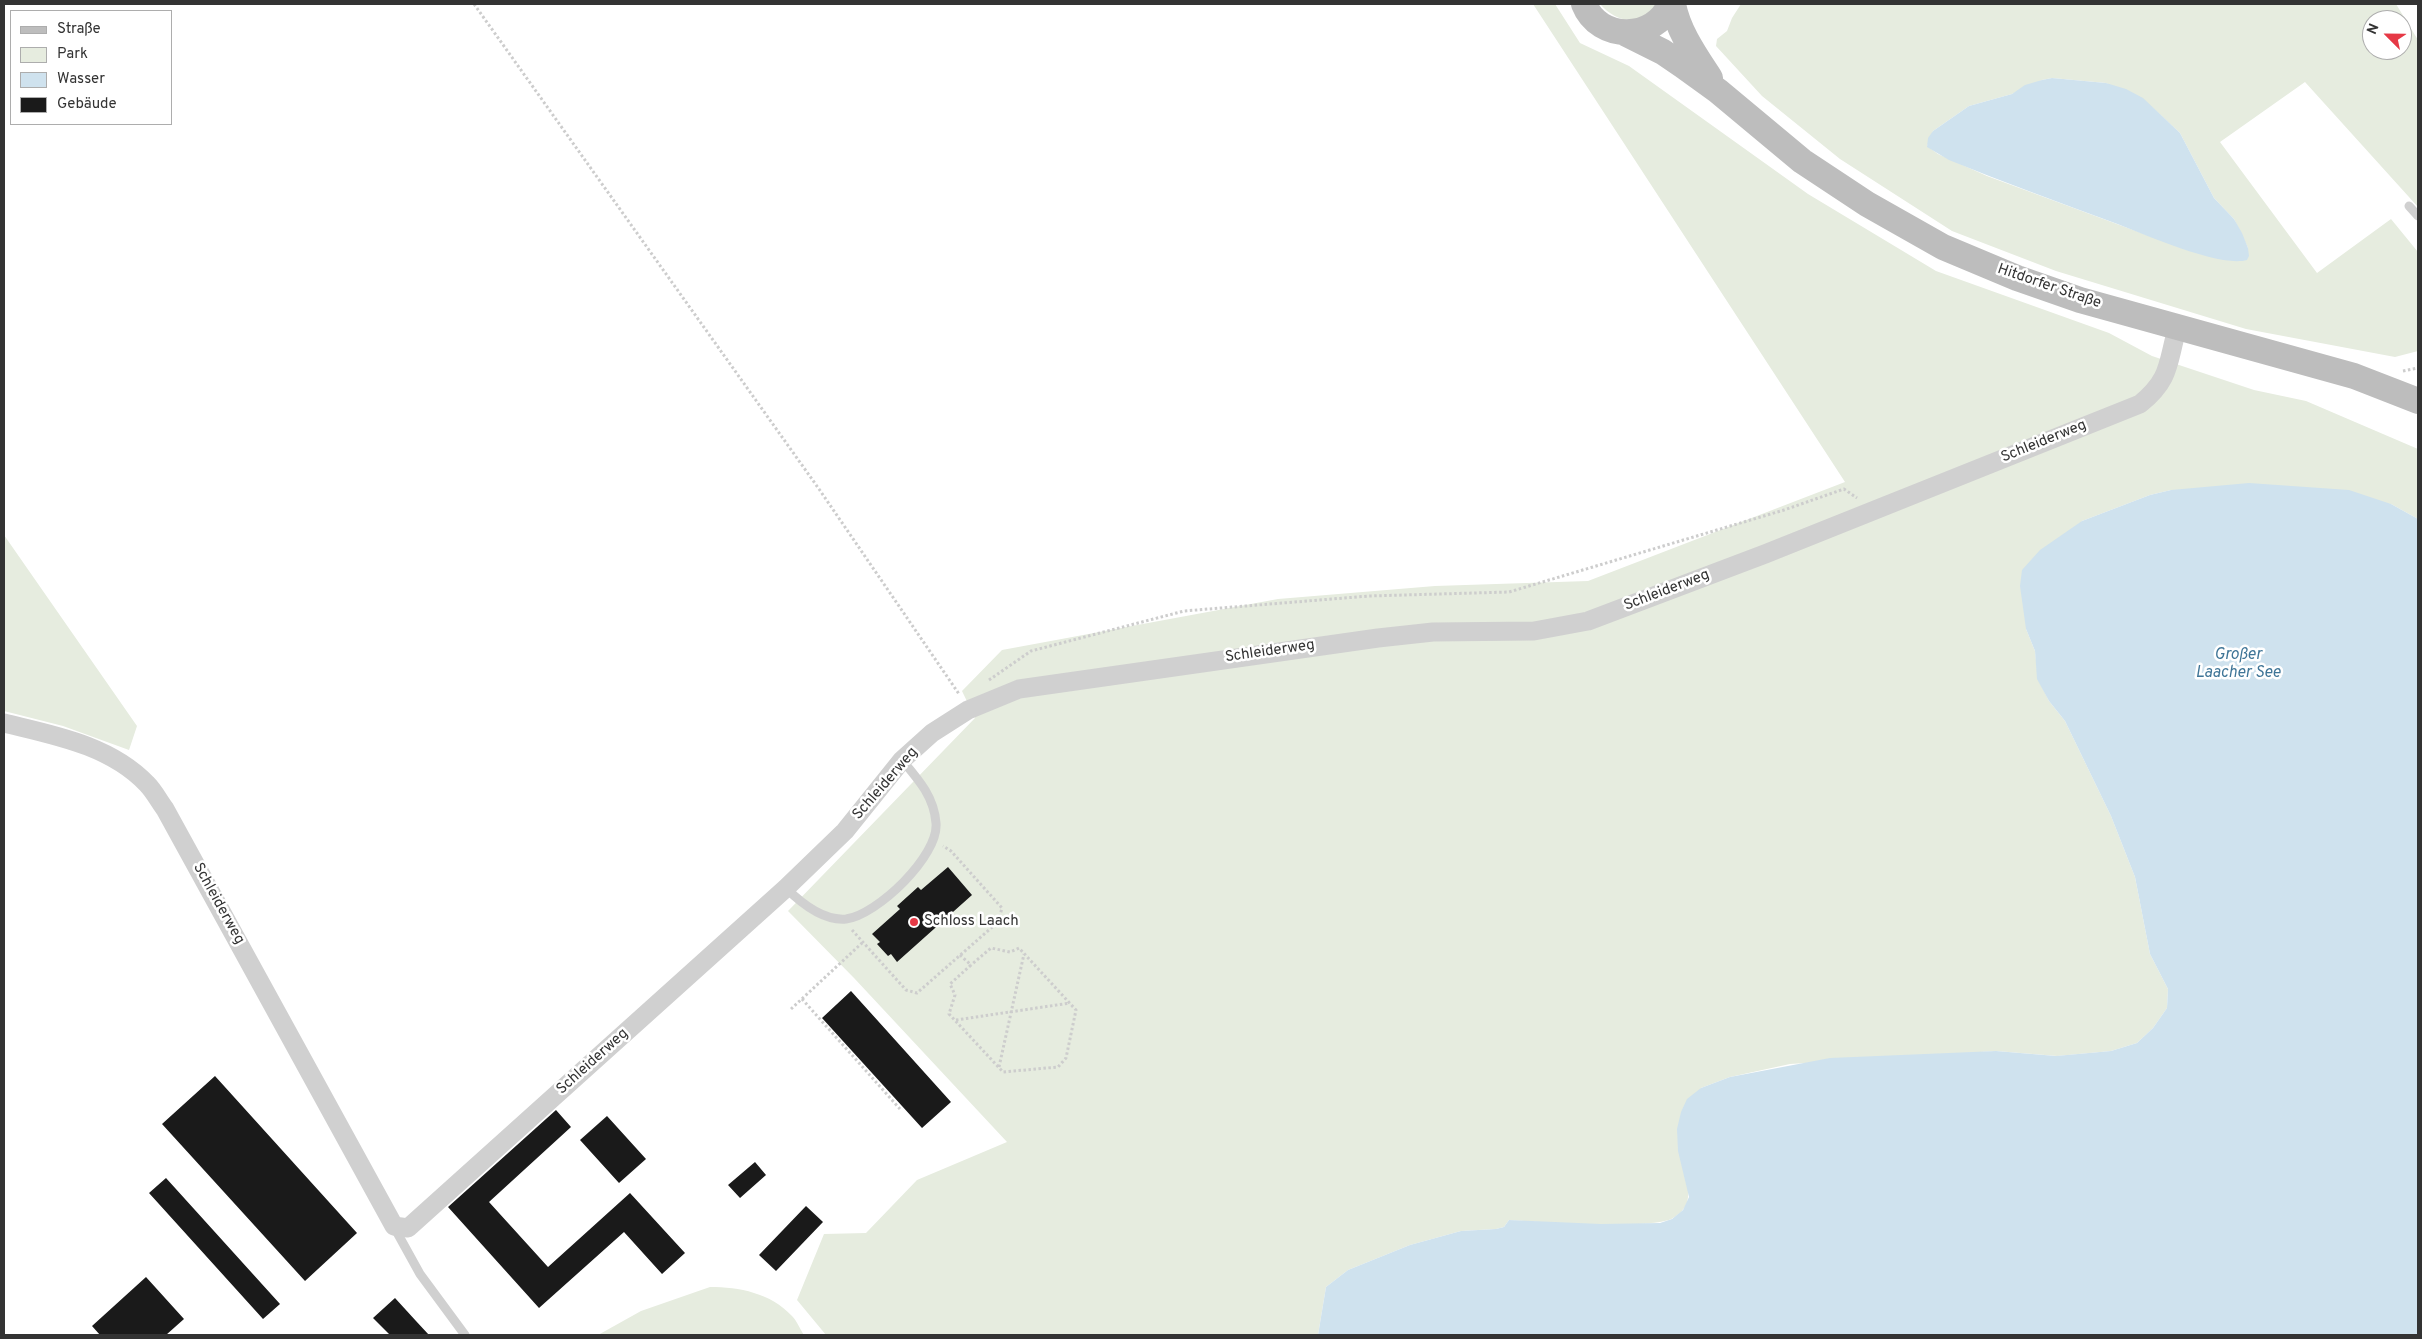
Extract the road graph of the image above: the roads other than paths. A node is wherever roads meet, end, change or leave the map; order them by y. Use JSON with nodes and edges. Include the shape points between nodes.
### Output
{"nodes":[{"id":1,"x":1584,"y":4,"type":"edge"},
{"id":2,"x":1671,"y":4,"type":"edge"},
{"id":3,"x":1625,"y":33,"type":"junction"},
{"id":4,"x":1718,"y":91,"type":"junction"},
{"id":5,"x":2409,"y":206,"type":"dead end"},
{"id":6,"x":2418,"y":216,"type":"edge"},
{"id":7,"x":2178,"y":326,"type":"junction"},
{"id":8,"x":2418,"y":401,"type":"edge"},
{"id":9,"x":4,"y":723,"type":"edge"},
{"id":10,"x":902,"y":760,"type":"junction"},
{"id":11,"x":786,"y":888,"type":"junction"},
{"id":12,"x":394,"y":1226,"type":"junction"},
{"id":13,"x":465,"y":1335,"type":"edge"}],
"edges":[{"from":1,"to":3,"type":"street","name":"Hitdorfer Straße","via":[[1597,22],[1610,30]]},
{"from":2,"to":3,"type":"street","via":[[1649,27]]},
{"from":2,"to":4,"type":"street","name":"Hitdorfer Straße","via":[[1684,34]]},
{"from":3,"to":4,"type":"street","name":"Hitdorfer Straße","via":[[1663,52]]},
{"from":4,"to":7,"type":"street","name":"Hitdorfer Straße","via":[[1802,161],[1868,204],[1943,246],[2071,297]]},
{"from":5,"to":6,"type":"lane"},
{"from":7,"to":8,"type":"street","name":"Hitdorfer Straße","via":[[2354,376]]},
{"from":7,"to":10,"type":"street","name":"Schleiderweg","via":[[2166,376],[2140,404],[1588,621],[1534,631],[1432,632],[1019,689],[968,710],[932,733]]},
{"from":9,"to":12,"type":"street","name":"Schleiderweg","via":[[77,741],[123,763],[147,784],[165,809]]},
{"from":10,"to":11,"type":"street","name":"Schleiderweg","via":[[845,831]]},
{"from":10,"to":11,"type":"lane","via":[[931,799],[936,826],[933,841],[916,869],[871,909],[844,919],[814,911]]},
{"from":11,"to":12,"type":"street","name":"Schleiderweg","via":[[408,1228]]},
{"from":12,"to":13,"type":"lane","via":[[420,1274]]}]}
